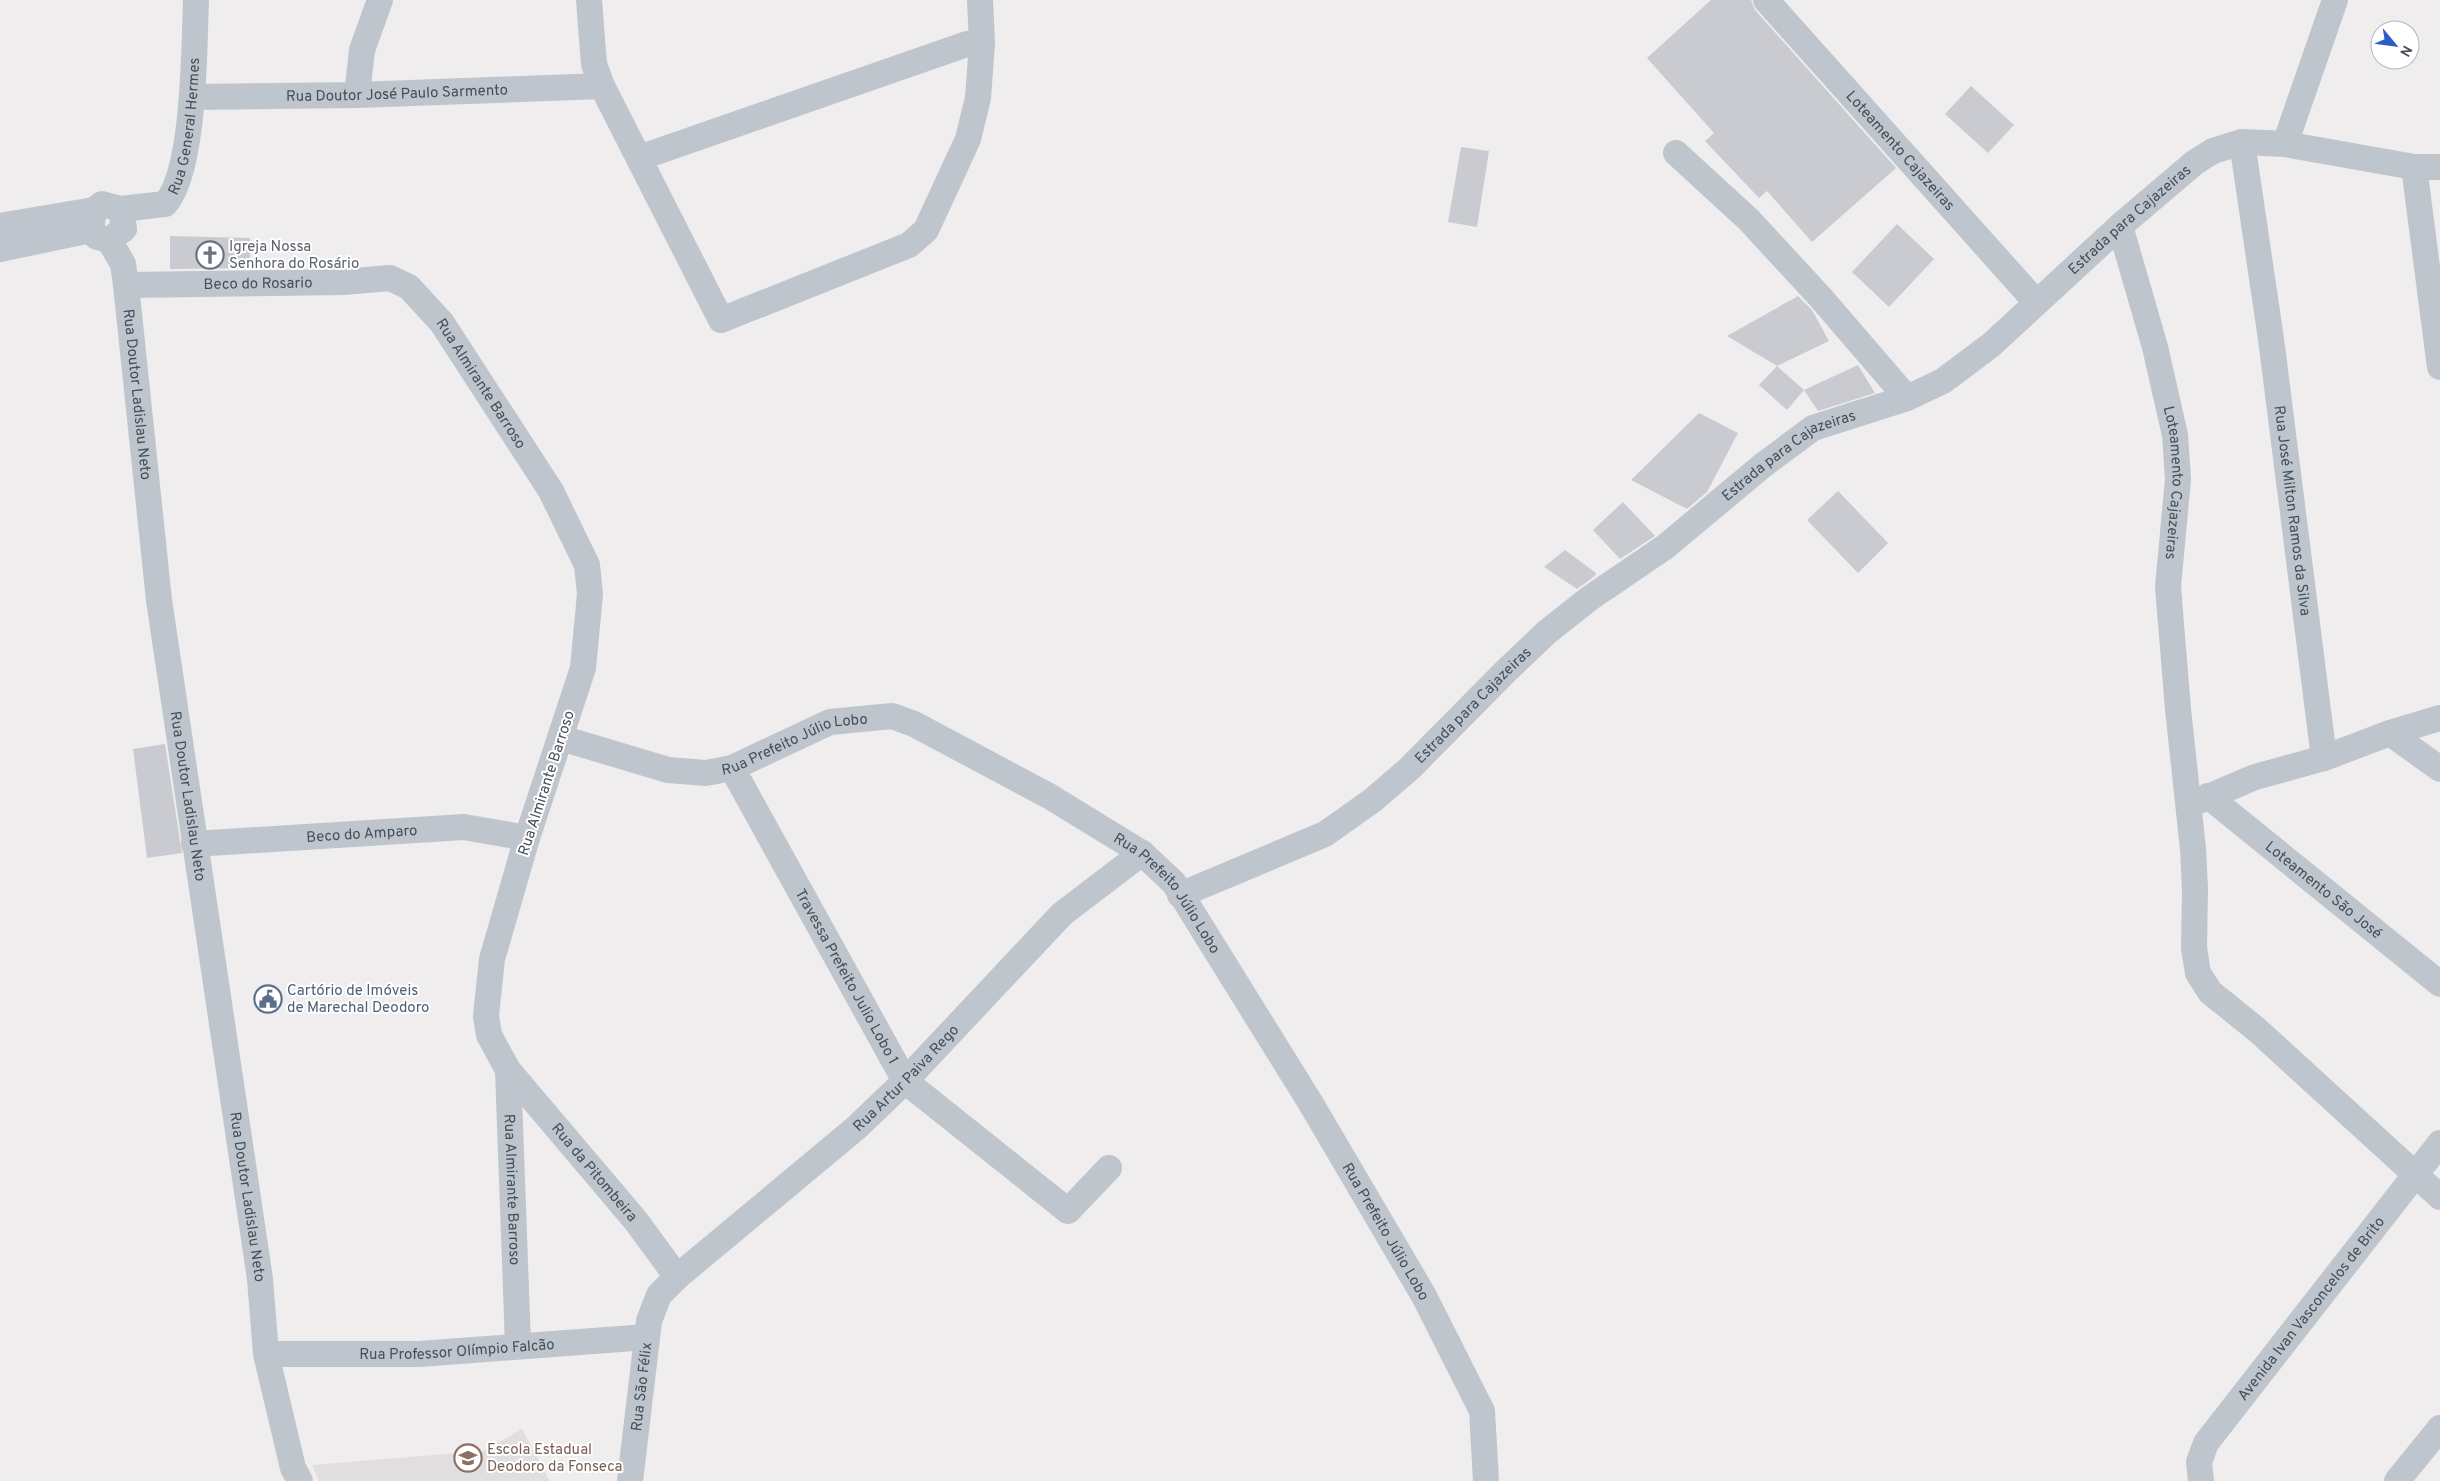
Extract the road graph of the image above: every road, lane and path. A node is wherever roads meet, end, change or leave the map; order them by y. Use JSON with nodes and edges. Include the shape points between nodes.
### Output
{"nodes":[{"id":1,"x":196,"y":0,"type":"edge"},
{"id":2,"x":380,"y":0,"type":"edge"},
{"id":3,"x":589,"y":0,"type":"edge"},
{"id":4,"x":980,"y":0,"type":"edge"},
{"id":5,"x":1766,"y":0,"type":"edge"},
{"id":6,"x":2335,"y":0,"type":"edge"},
{"id":7,"x":982,"y":43,"type":"junction"},
{"id":8,"x":602,"y":86,"type":"junction"},
{"id":9,"x":357,"y":94,"type":"junction"},
{"id":10,"x":192,"y":97,"type":"junction"},
{"id":11,"x":2242,"y":142,"type":"junction"},
{"id":12,"x":2284,"y":144,"type":"junction"},
{"id":13,"x":1676,"y":153,"type":"dead end"},
{"id":14,"x":639,"y":158,"type":"junction"},
{"id":15,"x":2440,"y":167,"type":"edge"},
{"id":16,"x":2414,"y":168,"type":"junction"},
{"id":17,"x":0,"y":226,"type":"edge"},
{"id":18,"x":98,"y":226,"type":"junction"},
{"id":19,"x":2120,"y":226,"type":"junction"},
{"id":20,"x":0,"y":248,"type":"edge"},
{"id":21,"x":390,"y":278,"type":"joint"},
{"id":22,"x":126,"y":285,"type":"junction"},
{"id":23,"x":2036,"y":302,"type":"junction"},
{"id":24,"x":2440,"y":367,"type":"edge"},
{"id":25,"x":1907,"y":398,"type":"junction"},
{"id":26,"x":2440,"y":718,"type":"edge"},
{"id":27,"x":2390,"y":733,"type":"junction"},
{"id":28,"x":561,"y":738,"type":"junction"},
{"id":29,"x":2324,"y":758,"type":"junction"},
{"id":30,"x":732,"y":768,"type":"junction"},
{"id":31,"x":2440,"y":770,"type":"edge"},
{"id":32,"x":2198,"y":800,"type":"junction"},
{"id":33,"x":527,"y":838,"type":"junction"},
{"id":34,"x":194,"y":844,"type":"junction"},
{"id":35,"x":1142,"y":853,"type":"junction"},
{"id":36,"x":1180,"y":895,"type":"junction"},
{"id":37,"x":2440,"y":984,"type":"edge"},
{"id":38,"x":508,"y":1070,"type":"junction"},
{"id":39,"x":905,"y":1081,"type":"junction"},
{"id":40,"x":2440,"y":1143,"type":"edge"},
{"id":41,"x":1109,"y":1168,"type":"dead end"},
{"id":42,"x":2414,"y":1175,"type":"junction"},
{"id":43,"x":2440,"y":1198,"type":"edge"},
{"id":44,"x":668,"y":1286,"type":"junction"},
{"id":45,"x":647,"y":1337,"type":"junction"},
{"id":46,"x":518,"y":1345,"type":"junction"},
{"id":47,"x":266,"y":1354,"type":"junction"},
{"id":48,"x":2440,"y":1428,"type":"edge"},
{"id":49,"x":297,"y":1474,"type":"edge"},
{"id":50,"x":630,"y":1481,"type":"edge"},
{"id":51,"x":1486,"y":1481,"type":"edge"},
{"id":52,"x":2201,"y":1481,"type":"edge"},
{"id":53,"x":2397,"y":1481,"type":"edge"}],
"edges":[{"from":1,"to":10,"type":"street","name":"Rua General Hermes"},
{"from":2,"to":9,"type":"street","via":[[362,50]]},
{"from":3,"to":8,"type":"street","via":[[594,64]]},
{"from":4,"to":7,"type":"street"},
{"from":5,"to":23,"type":"street","name":"Loteamento Cajazeiras"},
{"from":6,"to":12,"type":"street"},
{"from":7,"to":14,"type":"street","via":[[967,44]]},
{"from":7,"to":14,"type":"street","via":[[978,98],[968,139],[926,230],[909,245],[721,320]]},
{"from":8,"to":9,"type":"street","name":"Rua Doutor José Paulo Sarmento"},
{"from":8,"to":14,"type":"street"},
{"from":9,"to":10,"type":"street","name":"Rua Doutor José Paulo Sarmento"},
{"from":10,"to":18,"type":"street","name":"Rua General Hermes","via":[[183,161],[172,196],[165,204],[121,209],[124,229]]},
{"from":11,"to":12,"type":"street","name":"Estrada para Cajazeiras"},
{"from":11,"to":19,"type":"street","name":"Estrada para Cajazeiras","via":[[2213,151],[2194,162]]},
{"from":11,"to":29,"type":"street","name":"Rua José Milton Ramos da Silva","via":[[2271,338]]},
{"from":12,"to":16,"type":"street","name":"Estrada para Cajazeiras"},
{"from":13,"to":25,"type":"street","via":[[1749,220]]},
{"from":15,"to":16,"type":"street","name":"Estrada para Cajazeiras"},
{"from":16,"to":24,"type":"street"},
{"from":17,"to":18,"type":"street"},
{"from":18,"to":20,"type":"street"},
{"from":18,"to":22,"type":"street","name":"Rua Doutor Ladislau Neto","via":[[123,264]]},
{"from":19,"to":23,"type":"street","name":"Estrada para Cajazeiras"},
{"from":19,"to":32,"type":"street","name":"Loteamento Cajazeiras","via":[[2156,347],[2176,435],[2178,479],[2168,587],[2178,709]]},
{"from":21,"to":22,"type":"street","name":"Beco do Rosario","via":[[343,282]]},
{"from":21,"to":28,"type":"street","name":"Rua Almirante Barroso","via":[[409,287],[442,322],[551,491],[587,565],[590,594],[583,668]]},
{"from":22,"to":34,"type":"street","name":"Rua Doutor Ladislau Neto","via":[[159,600]]},
{"from":23,"to":25,"type":"street","name":"Estrada para Cajazeiras","via":[[1991,345],[1950,376]]},
{"from":25,"to":36,"type":"street","name":"Estrada para Cajazeiras","via":[[1813,428],[1762,466],[1665,547],[1547,632],[1409,769],[1325,834]]},
{"from":26,"to":27,"type":"street"},
{"from":27,"to":29,"type":"street"},
{"from":27,"to":31,"type":"street"},
{"from":28,"to":30,"type":"street","name":"Rua Prefeito Júlio Lobo","via":[[668,770],[706,773]]},
{"from":28,"to":33,"type":"street","name":"Rua Almirante Barroso"},
{"from":29,"to":32,"type":"street","via":[[2255,777]]},
{"from":30,"to":35,"type":"street","name":"Rua Prefeito Júlio Lobo","via":[[830,722],[892,716],[914,724],[1049,796]]},
{"from":30,"to":39,"type":"street","name":"Travessa Prefeito Julio Lobo 1"},
{"from":32,"to":37,"type":"street","name":"Loteamento São José"},
{"from":32,"to":42,"type":"street","name":"Loteamento Cajazeiras","via":[[2194,948],[2201,981]]},
{"from":33,"to":34,"type":"street","name":"Beco do Amparo","via":[[464,826]]},
{"from":33,"to":38,"type":"street","name":"Rua Almirante Barroso","via":[[492,959],[486,1016],[488,1035]]},
{"from":34,"to":47,"type":"street","name":"Rua Doutor Ladislau Neto","via":[[260,1279]]},
{"from":35,"to":36,"type":"street","name":"Rua Prefeito Júlio Lobo","via":[[1174,883]]},
{"from":35,"to":39,"type":"street","name":"Rua Artur Paiva Rego","via":[[1062,914]]},
{"from":36,"to":51,"type":"street","name":"Rua Prefeito Júlio Lobo","via":[[1310,1102],[1424,1296],[1482,1411]]},
{"from":38,"to":44,"type":"street","name":"Rua da Pitombeira","via":[[636,1221]]},
{"from":38,"to":46,"type":"street","name":"Rua Almirante Barroso"},
{"from":39,"to":41,"type":"street","name":"Travessa Prefeito Julio Lobo 1","via":[[1068,1211]]},
{"from":39,"to":44,"type":"street","name":"Rua Artur Paiva Rego","via":[[856,1128]]},
{"from":40,"to":42,"type":"street","name":"Avenida Ivan Vasconcelos de Brito"},
{"from":42,"to":43,"type":"street","name":"Loteamento Cajazeiras"},
{"from":42,"to":52,"type":"street","name":"Avenida Ivan Vasconcelos de Brito","via":[[2206,1443],[2199,1462]]},
{"from":44,"to":45,"type":"street","name":"Rua São Félix","via":[[649,1321]]},
{"from":45,"to":46,"type":"street","name":"Rua Professor Olímpio Falcão"},
{"from":45,"to":50,"type":"street","name":"Rua São Félix"},
{"from":46,"to":47,"type":"street","name":"Rua Professor Olímpio Falcão","via":[[419,1354]]},
{"from":47,"to":49,"type":"street","name":"Rua Doutor Ladislau Neto"},
{"from":48,"to":53,"type":"street"}]}
